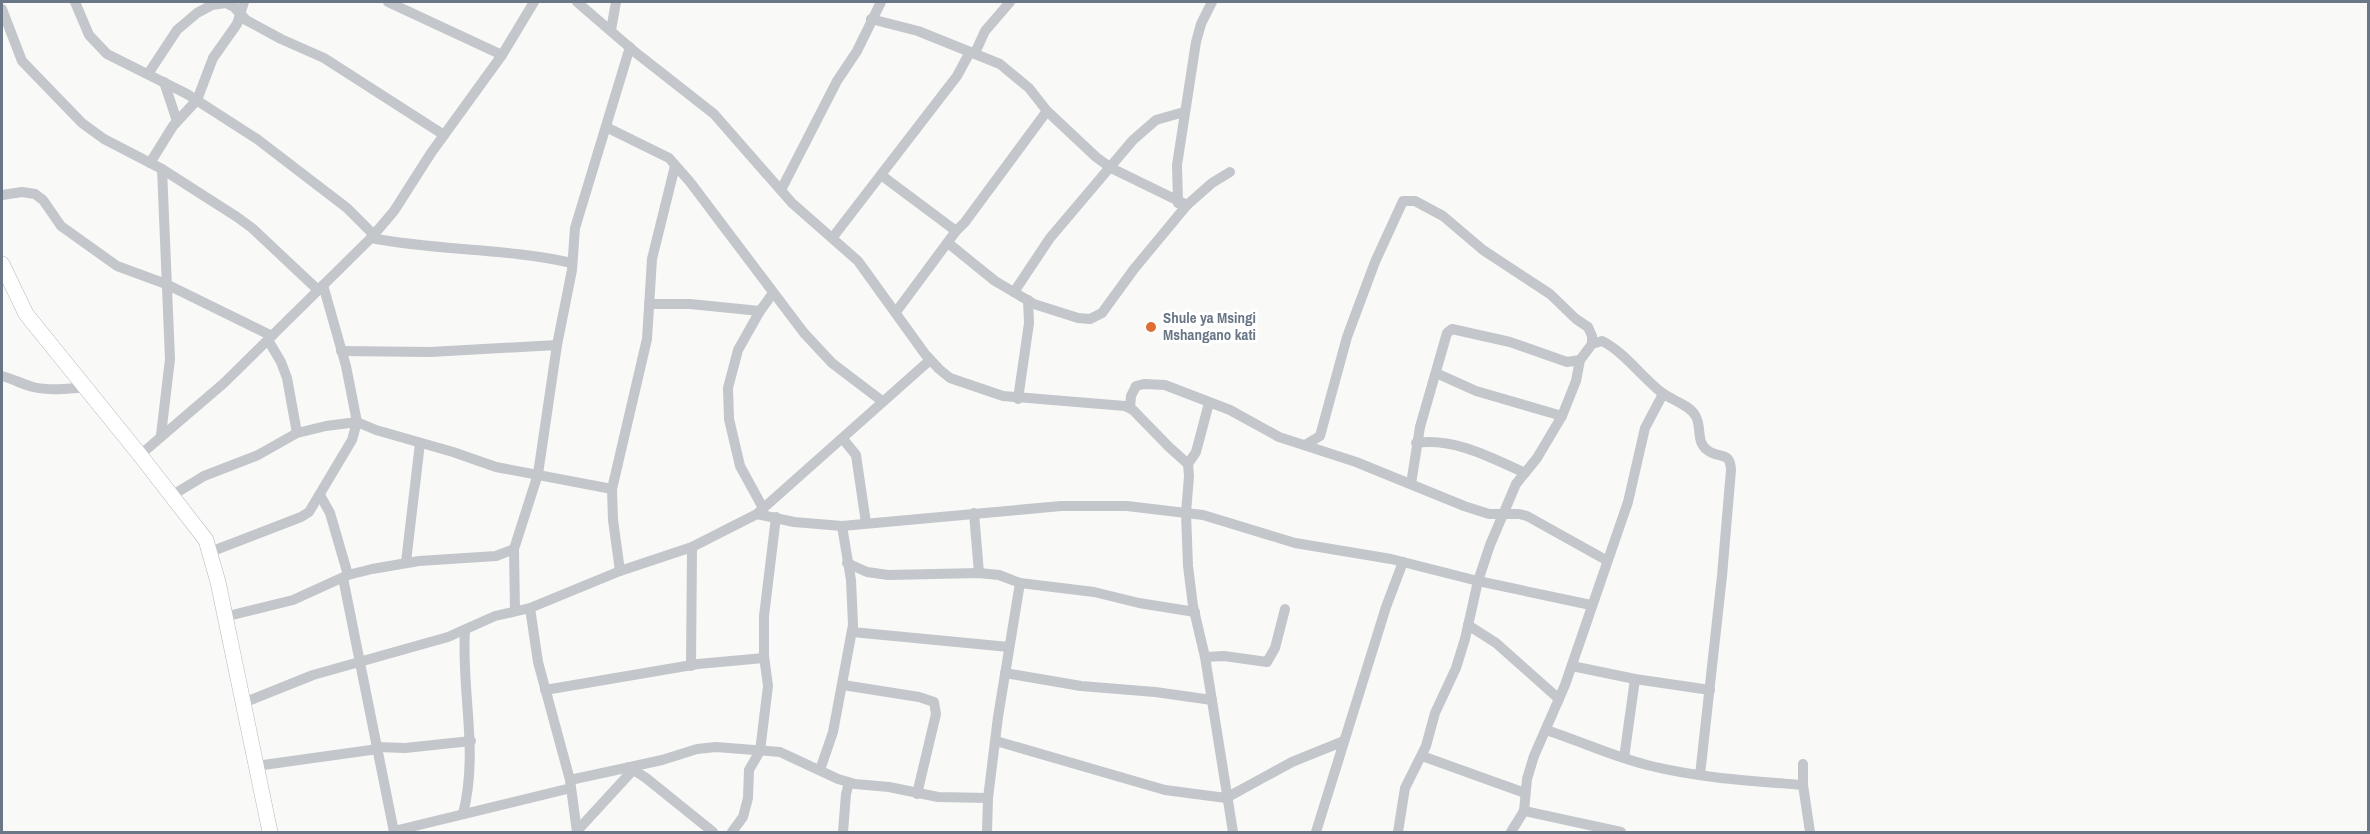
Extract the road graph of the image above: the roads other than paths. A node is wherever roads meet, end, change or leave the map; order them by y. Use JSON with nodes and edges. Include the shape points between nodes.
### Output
{"nodes":[{"id":1,"x":75,"y":2,"type":"edge"},
{"id":2,"x":244,"y":2,"type":"edge"},
{"id":3,"x":388,"y":2,"type":"edge"},
{"id":4,"x":534,"y":2,"type":"edge"},
{"id":5,"x":577,"y":2,"type":"edge"},
{"id":6,"x":615,"y":2,"type":"edge"},
{"id":7,"x":881,"y":2,"type":"edge"},
{"id":8,"x":1010,"y":2,"type":"edge"},
{"id":9,"x":1212,"y":2,"type":"edge"},
{"id":10,"x":2,"y":9,"type":"edge"},
{"id":11,"x":240,"y":13,"type":"junction"},
{"id":12,"x":872,"y":19,"type":"junction"},
{"id":13,"x":611,"y":30,"type":"junction"},
{"id":14,"x":630,"y":47,"type":"junction"},
{"id":15,"x":972,"y":52,"type":"junction"},
{"id":16,"x":502,"y":55,"type":"junction"},
{"id":17,"x":148,"y":74,"type":"junction"},
{"id":18,"x":164,"y":82,"type":"junction"},
{"id":19,"x":197,"y":100,"type":"junction"},
{"id":20,"x":1047,"y":111,"type":"junction"},
{"id":21,"x":1184,"y":112,"type":"junction"},
{"id":22,"x":177,"y":121,"type":"junction"},
{"id":23,"x":606,"y":127,"type":"junction"},
{"id":24,"x":444,"y":135,"type":"junction"},
{"id":25,"x":150,"y":163,"type":"junction"},
{"id":26,"x":675,"y":166,"type":"junction"},
{"id":27,"x":1111,"y":168,"type":"junction"},
{"id":28,"x":162,"y":169,"type":"junction"},
{"id":29,"x":1230,"y":172,"type":"dead end"},
{"id":30,"x":881,"y":175,"type":"junction"},
{"id":31,"x":781,"y":190,"type":"junction"},
{"id":32,"x":2,"y":195,"type":"edge"},
{"id":33,"x":1182,"y":202,"type":"junction"},
{"id":34,"x":956,"y":231,"type":"junction"},
{"id":35,"x":372,"y":236,"type":"junction"},
{"id":36,"x":833,"y":237,"type":"junction"},
{"id":37,"x":948,"y":243,"type":"junction"},
{"id":38,"x":572,"y":263,"type":"junction"},
{"id":39,"x":2,"y":264,"type":"edge"},
{"id":40,"x":166,"y":284,"type":"junction"},
{"id":41,"x":321,"y":287,"type":"junction"},
{"id":42,"x":1014,"y":292,"type":"junction"},
{"id":43,"x":773,"y":293,"type":"junction"},
{"id":44,"x":1028,"y":300,"type":"junction"},
{"id":45,"x":649,"y":304,"type":"junction"},
{"id":46,"x":760,"y":311,"type":"junction"},
{"id":47,"x":896,"y":312,"type":"junction"},
{"id":48,"x":270,"y":338,"type":"junction"},
{"id":49,"x":1592,"y":344,"type":"junction"},
{"id":50,"x":557,"y":345,"type":"junction"},
{"id":51,"x":341,"y":351,"type":"junction"},
{"id":52,"x":930,"y":360,"type":"junction"},
{"id":53,"x":1580,"y":360,"type":"junction"},
{"id":54,"x":1436,"y":373,"type":"junction"},
{"id":55,"x":2,"y":376,"type":"edge"},
{"id":56,"x":85,"y":387,"type":"junction"},
{"id":57,"x":1663,"y":394,"type":"junction"},
{"id":58,"x":1018,"y":399,"type":"junction"},
{"id":59,"x":882,"y":401,"type":"junction"},
{"id":60,"x":1209,"y":403,"type":"junction"},
{"id":61,"x":1130,"y":408,"type":"junction"},
{"id":62,"x":1562,"y":416,"type":"junction"},
{"id":63,"x":357,"y":422,"type":"junction"},
{"id":64,"x":297,"y":433,"type":"junction"},
{"id":65,"x":161,"y":435,"type":"junction"},
{"id":66,"x":843,"y":438,"type":"junction"},
{"id":67,"x":1416,"y":442,"type":"junction"},
{"id":68,"x":420,"y":443,"type":"junction"},
{"id":69,"x":1305,"y":445,"type":"junction"},
{"id":70,"x":140,"y":455,"type":"junction"},
{"id":71,"x":1188,"y":464,"type":"junction"},
{"id":72,"x":1525,"y":473,"type":"junction"},
{"id":73,"x":538,"y":474,"type":"junction"},
{"id":74,"x":1410,"y":484,"type":"junction"},
{"id":75,"x":612,"y":489,"type":"junction"},
{"id":76,"x":320,"y":495,"type":"junction"},
{"id":77,"x":171,"y":496,"type":"junction"},
{"id":78,"x":760,"y":511,"type":"junction"},
{"id":79,"x":974,"y":513,"type":"junction"},
{"id":80,"x":1186,"y":513,"type":"junction"},
{"id":81,"x":1504,"y":515,"type":"junction"},
{"id":82,"x":776,"y":517,"type":"junction"},
{"id":83,"x":867,"y":524,"type":"junction"},
{"id":84,"x":842,"y":525,"type":"junction"},
{"id":85,"x":692,"y":547,"type":"junction"},
{"id":86,"x":514,"y":549,"type":"junction"},
{"id":87,"x":210,"y":552,"type":"junction"},
{"id":88,"x":1606,"y":561,"type":"junction"},
{"id":89,"x":406,"y":562,"type":"junction"},
{"id":90,"x":1403,"y":562,"type":"junction"},
{"id":91,"x":847,"y":563,"type":"junction"},
{"id":92,"x":620,"y":571,"type":"junction"},
{"id":93,"x":979,"y":573,"type":"junction"},
{"id":94,"x":346,"y":576,"type":"junction"},
{"id":95,"x":1478,"y":581,"type":"junction"},
{"id":96,"x":1020,"y":583,"type":"junction"},
{"id":97,"x":1591,"y":605,"type":"junction"},
{"id":98,"x":530,"y":608,"type":"junction"},
{"id":99,"x":1285,"y":609,"type":"dead end"},
{"id":100,"x":515,"y":611,"type":"junction"},
{"id":101,"x":1195,"y":612,"type":"junction"},
{"id":102,"x":224,"y":617,"type":"junction"},
{"id":103,"x":1468,"y":625,"type":"junction"},
{"id":104,"x":465,"y":630,"type":"junction"},
{"id":105,"x":852,"y":632,"type":"junction"},
{"id":106,"x":1009,"y":648,"type":"junction"},
{"id":107,"x":1205,"y":657,"type":"junction"},
{"id":108,"x":764,"y":658,"type":"junction"},
{"id":109,"x":361,"y":662,"type":"junction"},
{"id":110,"x":691,"y":666,"type":"junction"},
{"id":111,"x":1572,"y":666,"type":"junction"},
{"id":112,"x":1005,"y":673,"type":"junction"},
{"id":113,"x":1635,"y":679,"type":"junction"},
{"id":114,"x":843,"y":685,"type":"junction"},
{"id":115,"x":545,"y":690,"type":"junction"},
{"id":116,"x":1710,"y":690,"type":"junction"},
{"id":117,"x":1559,"y":699,"type":"junction"},
{"id":118,"x":1212,"y":700,"type":"junction"},
{"id":119,"x":243,"y":703,"type":"junction"},
{"id":120,"x":1546,"y":730,"type":"junction"},
{"id":121,"x":471,"y":741,"type":"junction"},
{"id":122,"x":996,"y":741,"type":"junction"},
{"id":123,"x":1344,"y":741,"type":"junction"},
{"id":124,"x":377,"y":748,"type":"junction"},
{"id":125,"x":760,"y":751,"type":"junction"},
{"id":126,"x":1422,"y":756,"type":"junction"},
{"id":127,"x":1624,"y":758,"type":"junction"},
{"id":128,"x":1803,"y":764,"type":"dead end"},
{"id":129,"x":256,"y":766,"type":"junction"},
{"id":130,"x":631,"y":769,"type":"junction"},
{"id":131,"x":820,"y":770,"type":"junction"},
{"id":132,"x":1700,"y":775,"type":"junction"},
{"id":133,"x":849,"y":783,"type":"junction"},
{"id":134,"x":571,"y":784,"type":"junction"},
{"id":135,"x":1803,"y":785,"type":"junction"},
{"id":136,"x":1525,"y":793,"type":"junction"},
{"id":137,"x":917,"y":794,"type":"junction"},
{"id":138,"x":988,"y":798,"type":"junction"},
{"id":139,"x":1226,"y":798,"type":"junction"},
{"id":140,"x":1524,"y":811,"type":"junction"},
{"id":141,"x":463,"y":814,"type":"junction"},
{"id":142,"x":270,"y":832,"type":"edge"},
{"id":143,"x":394,"y":832,"type":"edge"},
{"id":144,"x":577,"y":832,"type":"edge"},
{"id":145,"x":713,"y":832,"type":"edge"},
{"id":146,"x":732,"y":832,"type":"edge"},
{"id":147,"x":843,"y":832,"type":"edge"},
{"id":148,"x":987,"y":832,"type":"edge"},
{"id":149,"x":1233,"y":832,"type":"edge"},
{"id":150,"x":1316,"y":832,"type":"edge"},
{"id":151,"x":1398,"y":832,"type":"edge"},
{"id":152,"x":1511,"y":832,"type":"edge"},
{"id":153,"x":1621,"y":832,"type":"edge"},
{"id":154,"x":1810,"y":832,"type":"edge"}],
"edges":[{"from":1,"to":17,"type":"street","via":[[89,35],[107,54]]},
{"from":2,"to":11,"type":"street"},
{"from":3,"to":16,"type":"street"},
{"from":4,"to":16,"type":"street"},
{"from":5,"to":13,"type":"street"},
{"from":6,"to":13,"type":"street"},
{"from":7,"to":12,"type":"street"},
{"from":8,"to":15,"type":"street"},
{"from":9,"to":21,"type":"street","via":[[1196,42]]},
{"from":10,"to":25,"type":"street","via":[[22,61],[32,72],[82,123]]},
{"from":11,"to":17,"type":"street","via":[[231,4],[222,3],[197,13],[177,30]]},
{"from":11,"to":19,"type":"street","via":[[235,30],[213,58]]},
{"from":11,"to":24,"type":"street","via":[[266,31],[324,58]]},
{"from":12,"to":15,"type":"street","via":[[918,31]]},
{"from":12,"to":31,"type":"street"},
{"from":13,"to":14,"type":"street"},
{"from":14,"to":23,"type":"street"},
{"from":14,"to":31,"type":"street","via":[[714,114]]},
{"from":15,"to":20,"type":"street","via":[[1015,75]]},
{"from":15,"to":30,"type":"street"},
{"from":16,"to":24,"type":"street"},
{"from":17,"to":18,"type":"street"},
{"from":18,"to":19,"type":"street"},
{"from":18,"to":22,"type":"street"},
{"from":19,"to":22,"type":"street"},
{"from":19,"to":35,"type":"street","via":[[273,150],[347,208]]},
{"from":20,"to":27,"type":"street"},
{"from":20,"to":34,"type":"street"},
{"from":21,"to":27,"type":"street","via":[[1148,125]]},
{"from":21,"to":33,"type":"street","via":[[1177,165]]},
{"from":22,"to":25,"type":"street"},
{"from":23,"to":26,"type":"street","via":[[669,158]]},
{"from":23,"to":38,"type":"street","via":[[574,228]]},
{"from":24,"to":35,"type":"street","via":[[394,211]]},
{"from":25,"to":28,"type":"street"},
{"from":26,"to":43,"type":"street"},
{"from":26,"to":45,"type":"street","via":[[652,259]]},
{"from":27,"to":33,"type":"street"},
{"from":27,"to":42,"type":"street","via":[[1050,238]]},
{"from":28,"to":40,"type":"street"},
{"from":28,"to":41,"type":"street","via":[[252,228]]},
{"from":29,"to":33,"type":"street"},
{"from":30,"to":34,"type":"street"},
{"from":30,"to":36,"type":"street"},
{"from":31,"to":36,"type":"street"},
{"from":32,"to":40,"type":"street","via":[[29,192],[39,196],[61,226],[117,266]]},
{"from":33,"to":44,"type":"street","via":[[1180,214],[1102,313],[1090,319],[1078,318]]},
{"from":34,"to":37,"type":"street"},
{"from":35,"to":38,"type":"street","via":[[422,247],[541,256]]},
{"from":35,"to":41,"type":"street"},
{"from":36,"to":47,"type":"street","via":[[858,261]]},
{"from":37,"to":42,"type":"street","via":[[995,282]]},
{"from":37,"to":47,"type":"street"},
{"from":38,"to":50,"type":"street"},
{"from":39,"to":56,"type":"street","via":[[26,314]]},
{"from":40,"to":48,"type":"street"},
{"from":40,"to":65,"type":"street","via":[[170,359]]},
{"from":41,"to":48,"type":"street"},
{"from":41,"to":51,"type":"street"},
{"from":42,"to":44,"type":"street"},
{"from":43,"to":46,"type":"street"},
{"from":43,"to":59,"type":"street","via":[[832,363]]},
{"from":44,"to":58,"type":"street","via":[[1029,323]]},
{"from":45,"to":46,"type":"street"},
{"from":45,"to":75,"type":"street","via":[[647,339]]},
{"from":46,"to":78,"type":"street","via":[[734,362],[728,388],[740,466]]},
{"from":47,"to":52,"type":"street"},
{"from":48,"to":64,"type":"street","via":[[287,378]]},
{"from":48,"to":65,"type":"street","via":[[224,383]]},
{"from":49,"to":53,"type":"street"},
{"from":49,"to":57,"type":"street","via":[[1600,340],[1606,343]]},
{"from":49,"to":69,"type":"street","via":[[1588,327],[1542,288],[1483,250],[1443,216],[1414,201],[1403,201],[1375,261],[1347,337],[1320,436]]},
{"from":50,"to":51,"type":"street","via":[[430,352]]},
{"from":50,"to":73,"type":"street"},
{"from":51,"to":63,"type":"street"},
{"from":52,"to":58,"type":"street","via":[[950,378]]},
{"from":52,"to":59,"type":"street"},
{"from":53,"to":54,"type":"street","via":[[1567,362],[1457,329],[1448,333]]},
{"from":53,"to":62,"type":"street"},
{"from":54,"to":62,"type":"street","via":[[1476,391]]},
{"from":54,"to":67,"type":"street"},
{"from":55,"to":56,"type":"street","via":[[34,387]]},
{"from":56,"to":70,"type":"street"},
{"from":57,"to":88,"type":"street","via":[[1645,428],[1631,493]]},
{"from":57,"to":116,"type":"street","via":[[1696,416],[1705,449],[1731,462]]},
{"from":58,"to":61,"type":"street","via":[[1106,403]]},
{"from":59,"to":66,"type":"street"},
{"from":60,"to":61,"type":"street","via":[[1164,385],[1144,384],[1132,390]]},
{"from":60,"to":69,"type":"street"},
{"from":60,"to":71,"type":"street","via":[[1196,452]]},
{"from":61,"to":71,"type":"street"},
{"from":62,"to":72,"type":"street"},
{"from":63,"to":64,"type":"street"},
{"from":63,"to":68,"type":"street"},
{"from":63,"to":76,"type":"street","via":[[352,440]]},
{"from":64,"to":77,"type":"street","via":[[258,455],[204,476]]},
{"from":65,"to":70,"type":"street"},
{"from":66,"to":78,"type":"street"},
{"from":66,"to":83,"type":"street","via":[[856,454]]},
{"from":67,"to":72,"type":"street","via":[[1438,441]]},
{"from":67,"to":74,"type":"street"},
{"from":68,"to":73,"type":"street","via":[[496,467]]},
{"from":68,"to":89,"type":"street"},
{"from":69,"to":74,"type":"street"},
{"from":70,"to":77,"type":"street"},
{"from":71,"to":80,"type":"street"},
{"from":72,"to":81,"type":"street","via":[[1516,484]]},
{"from":73,"to":75,"type":"street"},
{"from":73,"to":86,"type":"street"},
{"from":74,"to":81,"type":"street","via":[[1489,514]]},
{"from":75,"to":92,"type":"street"},
{"from":76,"to":87,"type":"street","via":[[301,517]]},
{"from":76,"to":94,"type":"street","via":[[330,513]]},
{"from":77,"to":87,"type":"street","via":[[200,532]]},
{"from":78,"to":82,"type":"street"},
{"from":78,"to":85,"type":"street"},
{"from":79,"to":80,"type":"street","via":[[1061,506],[1118,506]]},
{"from":79,"to":83,"type":"street"},
{"from":79,"to":93,"type":"street"},
{"from":80,"to":90,"type":"street","via":[[1295,543]]},
{"from":80,"to":101,"type":"street"},
{"from":81,"to":88,"type":"street","via":[[1527,516]]},
{"from":81,"to":95,"type":"street"},
{"from":82,"to":84,"type":"street"},
{"from":82,"to":108,"type":"street"},
{"from":83,"to":84,"type":"street"},
{"from":84,"to":91,"type":"street"},
{"from":85,"to":92,"type":"street"},
{"from":85,"to":110,"type":"street"},
{"from":86,"to":89,"type":"street","via":[[496,556]]},
{"from":86,"to":100,"type":"street"},
{"from":87,"to":102,"type":"street"},
{"from":88,"to":97,"type":"street"},
{"from":89,"to":94,"type":"street"},
{"from":90,"to":95,"type":"street"},
{"from":90,"to":123,"type":"street"},
{"from":91,"to":93,"type":"street","via":[[867,572],[888,575]]},
{"from":91,"to":105,"type":"street"},
{"from":92,"to":98,"type":"street"},
{"from":93,"to":96,"type":"street"},
{"from":94,"to":102,"type":"street","via":[[293,600]]},
{"from":94,"to":109,"type":"street"},
{"from":95,"to":97,"type":"street"},
{"from":95,"to":103,"type":"street"},
{"from":96,"to":101,"type":"street","via":[[1087,591]]},
{"from":96,"to":106,"type":"street"},
{"from":97,"to":111,"type":"street"},
{"from":98,"to":100,"type":"street"},
{"from":98,"to":115,"type":"street"},
{"from":99,"to":107,"type":"street","via":[[1275,648],[1267,662]]},
{"from":100,"to":104,"type":"street"},
{"from":101,"to":107,"type":"street"},
{"from":102,"to":119,"type":"street"},
{"from":103,"to":117,"type":"street","via":[[1496,643]]},
{"from":103,"to":126,"type":"street"},
{"from":104,"to":109,"type":"street"},
{"from":104,"to":121,"type":"street"},
{"from":105,"to":106,"type":"street"},
{"from":105,"to":114,"type":"street"},
{"from":106,"to":112,"type":"street"},
{"from":107,"to":118,"type":"street"},
{"from":108,"to":110,"type":"street"},
{"from":108,"to":125,"type":"street","via":[[768,686]]},
{"from":109,"to":119,"type":"street","via":[[313,675]]},
{"from":109,"to":124,"type":"street"},
{"from":110,"to":115,"type":"street"},
{"from":111,"to":113,"type":"street"},
{"from":111,"to":117,"type":"street"},
{"from":112,"to":118,"type":"street","via":[[1081,686]]},
{"from":112,"to":122,"type":"street"},
{"from":113,"to":116,"type":"street"},
{"from":113,"to":127,"type":"street"},
{"from":114,"to":131,"type":"street"},
{"from":114,"to":137,"type":"street","via":[[934,702],[936,714]]},
{"from":115,"to":134,"type":"street"},
{"from":116,"to":132,"type":"street"},
{"from":117,"to":120,"type":"street"},
{"from":118,"to":139,"type":"street"},
{"from":119,"to":129,"type":"street"},
{"from":120,"to":127,"type":"street"},
{"from":120,"to":136,"type":"street"},
{"from":121,"to":124,"type":"street"},
{"from":121,"to":141,"type":"street","via":[[471,772]]},
{"from":122,"to":138,"type":"street"},
{"from":122,"to":139,"type":"street","via":[[1145,785]]},
{"from":123,"to":139,"type":"street","via":[[1292,762]]},
{"from":123,"to":150,"type":"street"},
{"from":124,"to":129,"type":"street"},
{"from":124,"to":143,"type":"street"},
{"from":125,"to":130,"type":"street","via":[[707,747]]},
{"from":125,"to":131,"type":"street","via":[[780,752]]},
{"from":125,"to":146,"type":"street","via":[[749,770],[743,817]]},
{"from":126,"to":136,"type":"street"},
{"from":126,"to":151,"type":"street","via":[[1405,789]]},
{"from":127,"to":132,"type":"street"},
{"from":128,"to":135,"type":"street"},
{"from":129,"to":142,"type":"street"},
{"from":130,"to":134,"type":"street"},
{"from":130,"to":144,"type":"street"},
{"from":130,"to":145,"type":"street"},
{"from":131,"to":133,"type":"street"},
{"from":132,"to":135,"type":"street"},
{"from":133,"to":137,"type":"street"},
{"from":133,"to":147,"type":"street"},
{"from":134,"to":141,"type":"street"},
{"from":134,"to":144,"type":"street"},
{"from":135,"to":154,"type":"street"},
{"from":136,"to":140,"type":"street"},
{"from":137,"to":138,"type":"street"},
{"from":138,"to":148,"type":"street"},
{"from":139,"to":149,"type":"street"},
{"from":140,"to":152,"type":"street"},
{"from":140,"to":153,"type":"street"},
{"from":141,"to":143,"type":"street"}]}
